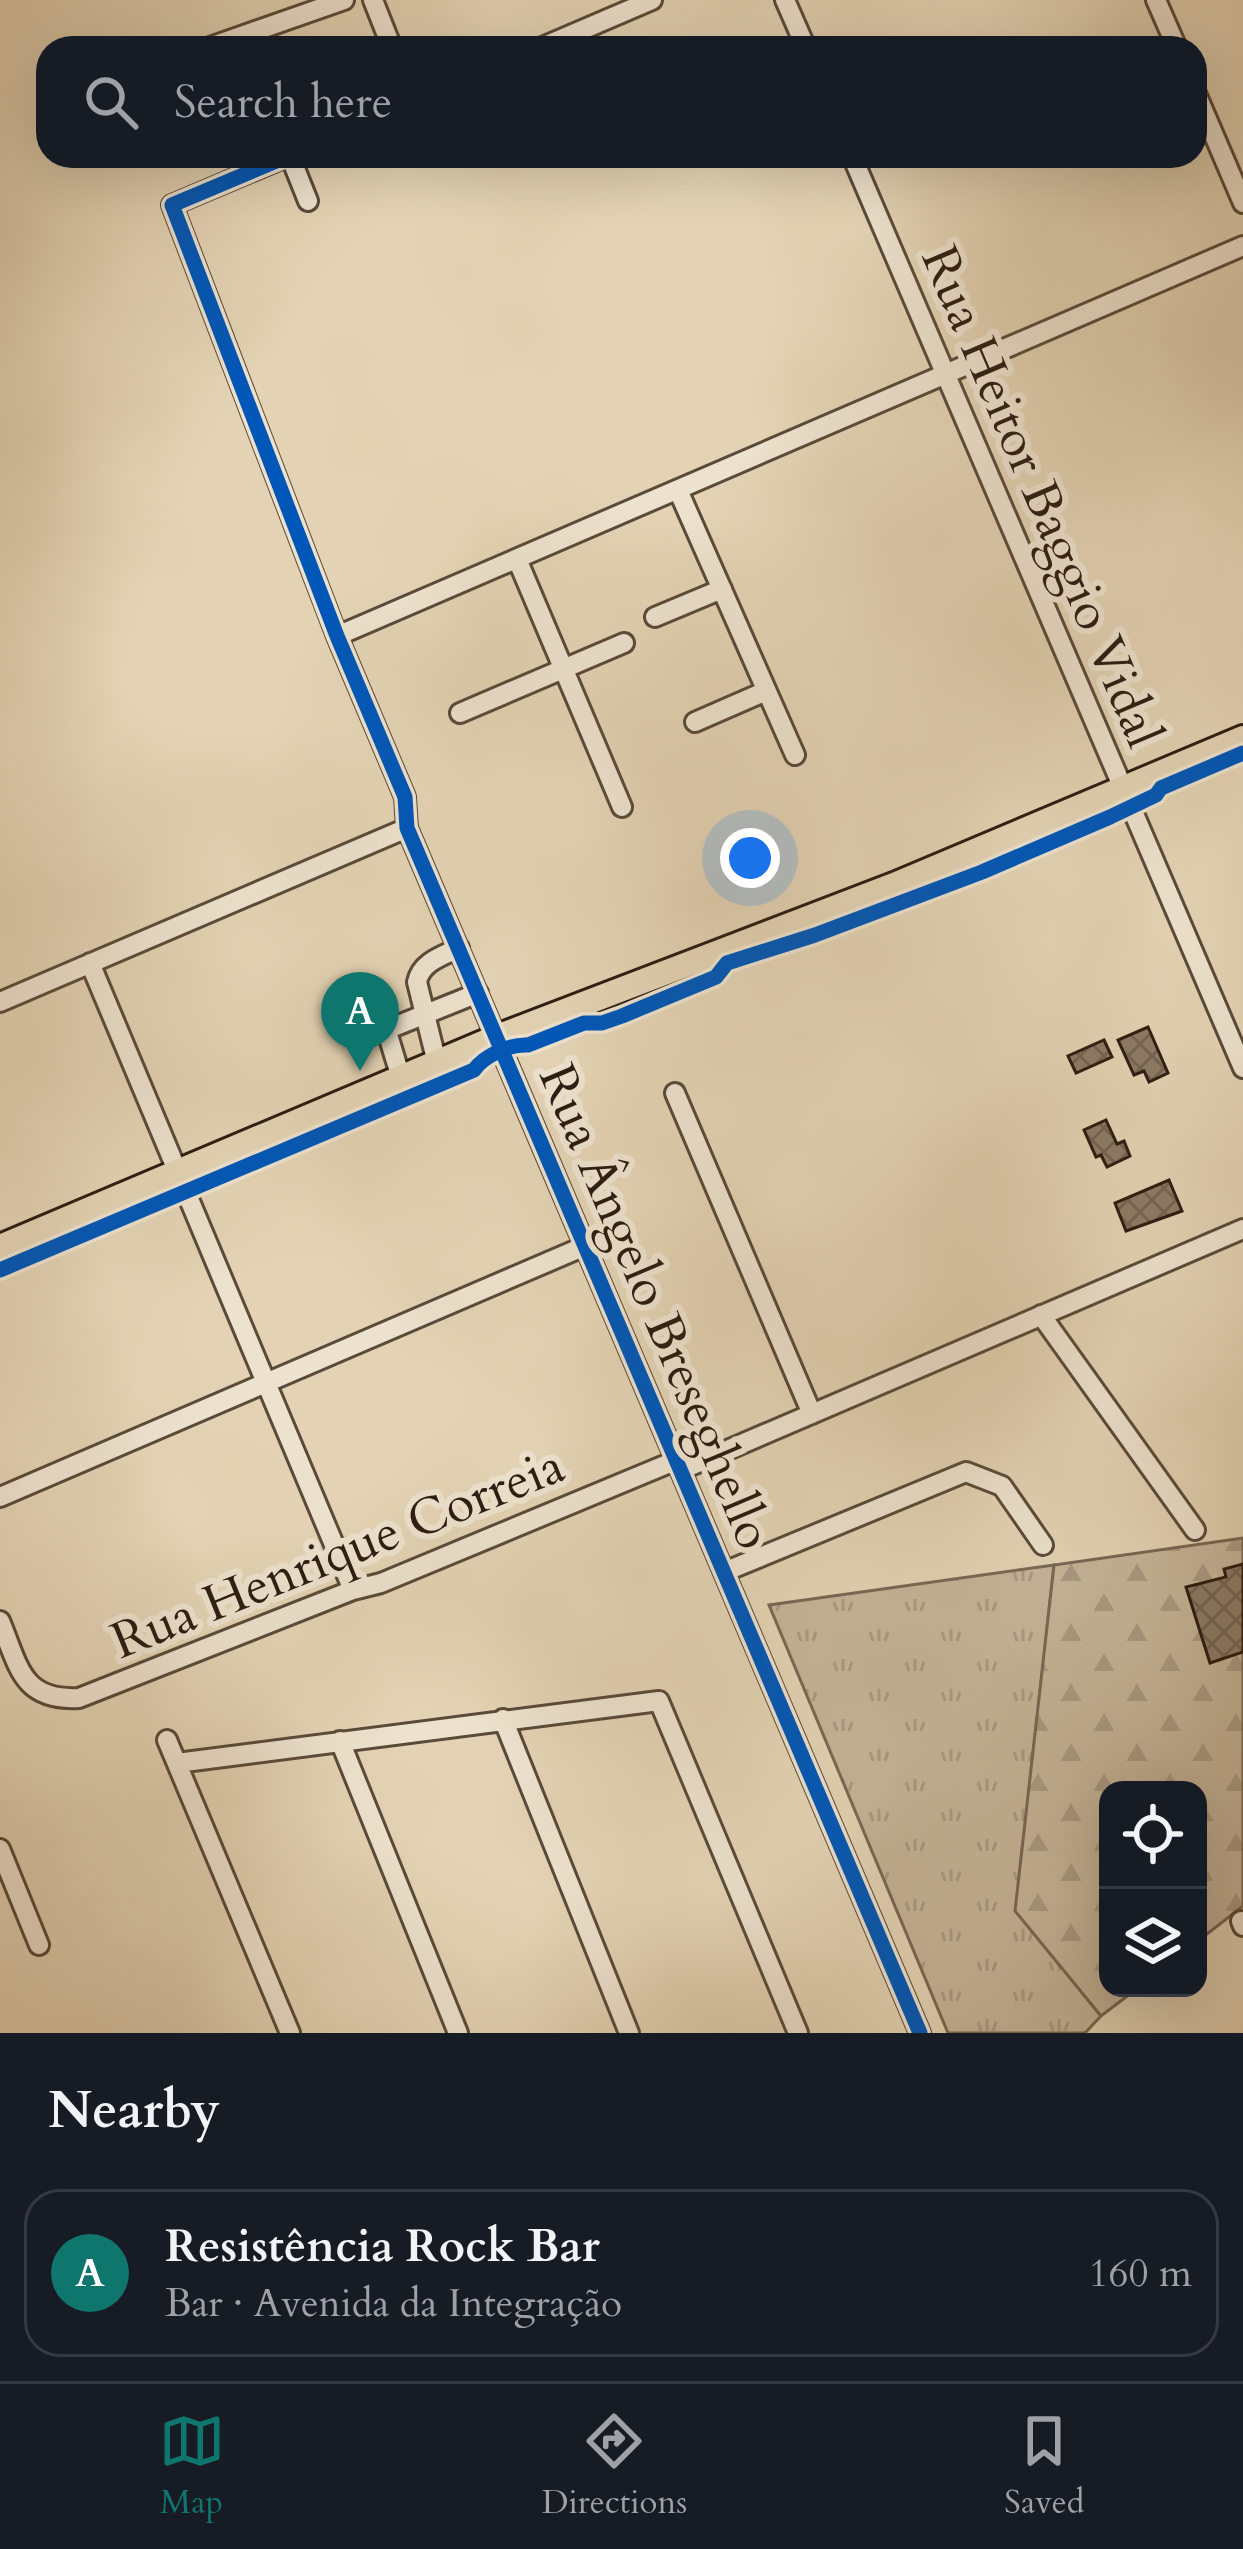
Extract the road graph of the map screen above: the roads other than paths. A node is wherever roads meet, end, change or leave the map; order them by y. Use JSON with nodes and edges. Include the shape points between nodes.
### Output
{"nodes":[{"id":1,"x":344,"y":0,"type":"edge"},
{"id":2,"x":373,"y":0,"type":"edge"},
{"id":3,"x":652,"y":0,"type":"edge"},
{"id":4,"x":785,"y":0,"type":"edge"},
{"id":5,"x":1156,"y":0,"type":"edge"},
{"id":6,"x":242,"y":36,"type":"edge"},
{"id":7,"x":387,"y":36,"type":"edge"},
{"id":8,"x":568,"y":36,"type":"edge"},
{"id":9,"x":801,"y":36,"type":"edge"},
{"id":10,"x":1172,"y":36,"type":"edge"},
{"id":11,"x":1207,"y":119,"type":"edge"},
{"id":12,"x":261,"y":168,"type":"edge"},
{"id":13,"x":294,"y":168,"type":"edge"},
{"id":14,"x":857,"y":168,"type":"edge"},
{"id":15,"x":308,"y":201,"type":"dead end"},
{"id":16,"x":1243,"y":203,"type":"edge"},
{"id":17,"x":1243,"y":246,"type":"edge"},
{"id":18,"x":946,"y":374,"type":"junction"},
{"id":19,"x":678,"y":490,"type":"junction"},
{"id":20,"x":517,"y":559,"type":"junction"},
{"id":21,"x":722,"y":589,"type":"junction"},
{"id":22,"x":655,"y":616,"type":"dead end"},
{"id":23,"x":337,"y":636,"type":"junction"},
{"id":24,"x":624,"y":643,"type":"dead end"},
{"id":25,"x":562,"y":668,"type":"junction"},
{"id":26,"x":766,"y":691,"type":"junction"},
{"id":27,"x":460,"y":712,"type":"dead end"},
{"id":28,"x":695,"y":722,"type":"dead end"},
{"id":29,"x":1243,"y":738,"type":"edge"},
{"id":30,"x":795,"y":755,"type":"dead end"},
{"id":31,"x":1122,"y":789,"type":"junction"},
{"id":32,"x":622,"y":807,"type":"dead end"},
{"id":33,"x":407,"y":828,"type":"junction"},
{"id":34,"x":459,"y":948,"type":"junction"},
{"id":35,"x":90,"y":963,"type":"junction"},
{"id":36,"x":478,"y":993,"type":"junction"},
{"id":37,"x":0,"y":1001,"type":"edge"},
{"id":38,"x":426,"y":1013,"type":"junction"},
{"id":39,"x":496,"y":1037,"type":"junction"},
{"id":40,"x":436,"y":1063,"type":"junction"},
{"id":41,"x":1243,"y":1068,"type":"edge"},
{"id":42,"x":401,"y":1078,"type":"junction"},
{"id":43,"x":675,"y":1094,"type":"dead end"},
{"id":44,"x":178,"y":1172,"type":"junction"},
{"id":45,"x":1243,"y":1229,"type":"edge"},
{"id":46,"x":585,"y":1246,"type":"junction"},
{"id":47,"x":0,"y":1247,"type":"edge"},
{"id":48,"x":1042,"y":1315,"type":"junction"},
{"id":49,"x":266,"y":1382,"type":"junction"},
{"id":50,"x":812,"y":1414,"type":"junction"},
{"id":51,"x":679,"y":1465,"type":"junction"},
{"id":52,"x":0,"y":1497,"type":"edge"},
{"id":53,"x":1195,"y":1530,"type":"dead end"},
{"id":54,"x":1043,"y":1546,"type":"dead end"},
{"id":55,"x":724,"y":1572,"type":"junction"},
{"id":56,"x":353,"y":1590,"type":"junction"},
{"id":57,"x":0,"y":1622,"type":"edge"},
{"id":58,"x":503,"y":1719,"type":"junction"},
{"id":59,"x":167,"y":1740,"type":"dead end"},
{"id":60,"x":340,"y":1741,"type":"junction"},
{"id":61,"x":177,"y":1763,"type":"junction"},
{"id":62,"x":0,"y":1849,"type":"edge"},
{"id":63,"x":0,"y":1899,"type":"edge"},
{"id":64,"x":21,"y":1903,"type":"junction"},
{"id":65,"x":39,"y":1945,"type":"dead end"},
{"id":66,"x":290,"y":2033,"type":"edge"},
{"id":67,"x":458,"y":2033,"type":"edge"},
{"id":68,"x":629,"y":2033,"type":"edge"},
{"id":69,"x":798,"y":2033,"type":"edge"},
{"id":70,"x":920,"y":2033,"type":"edge"}],
"edges":[{"from":1,"to":6,"type":"street"},
{"from":2,"to":7,"type":"street"},
{"from":3,"to":8,"type":"street"},
{"from":4,"to":9,"type":"street"},
{"from":5,"to":10,"type":"street"},
{"from":11,"to":16,"type":"street"},
{"from":12,"to":23,"type":"street","name":"Rua Ângelo Breseghello","via":[[172,206]]},
{"from":13,"to":15,"type":"street"},
{"from":14,"to":18,"type":"street","name":"Rua Heitor Baggio Vidal"},
{"from":17,"to":18,"type":"street"},
{"from":18,"to":19,"type":"street"},
{"from":18,"to":31,"type":"street","name":"Rua Heitor Baggio Vidal"},
{"from":19,"to":20,"type":"street"},
{"from":19,"to":21,"type":"street"},
{"from":20,"to":23,"type":"street"},
{"from":20,"to":25,"type":"street"},
{"from":21,"to":22,"type":"street"},
{"from":21,"to":26,"type":"street"},
{"from":23,"to":33,"type":"street","name":"Rua Ângelo Breseghello","via":[[405,797]]},
{"from":24,"to":25,"type":"street"},
{"from":25,"to":27,"type":"street"},
{"from":25,"to":32,"type":"street"},
{"from":26,"to":28,"type":"street"},
{"from":26,"to":30,"type":"street"},
{"from":29,"to":31,"type":"main road"},
{"from":31,"to":39,"type":"main road"},
{"from":31,"to":41,"type":"street","name":"Rua Heitor Baggio Vidal"},
{"from":33,"to":34,"type":"street","name":"Rua Ângelo Breseghello"},
{"from":33,"to":35,"type":"street"},
{"from":34,"to":36,"type":"street","name":"Rua Ângelo Breseghello"},
{"from":34,"to":38,"type":"street","via":[[418,974]]},
{"from":35,"to":37,"type":"street"},
{"from":35,"to":44,"type":"street"},
{"from":36,"to":38,"type":"street"},
{"from":36,"to":39,"type":"street","name":"Rua Ângelo Breseghello"},
{"from":38,"to":40,"type":"street"},
{"from":38,"to":42,"type":"street","via":[[389,1031]]},
{"from":39,"to":40,"type":"main road"},
{"from":39,"to":46,"type":"street","name":"Rua Ângelo Breseghello"},
{"from":40,"to":42,"type":"main road"},
{"from":42,"to":44,"type":"main road"},
{"from":43,"to":50,"type":"street"},
{"from":44,"to":47,"type":"main road"},
{"from":44,"to":49,"type":"street"},
{"from":45,"to":48,"type":"street","name":"Rua Henrique Correia"},
{"from":46,"to":49,"type":"street"},
{"from":46,"to":51,"type":"street","name":"Rua Ângelo Breseghello"},
{"from":48,"to":50,"type":"street","name":"Rua Henrique Correia"},
{"from":48,"to":53,"type":"street"},
{"from":49,"to":52,"type":"street"},
{"from":49,"to":56,"type":"street"},
{"from":50,"to":51,"type":"street","name":"Rua Henrique Correia"},
{"from":51,"to":55,"type":"street","name":"Rua Ângelo Breseghello"},
{"from":51,"to":56,"type":"street","name":"Rua Henrique Correia"},
{"from":54,"to":55,"type":"street","via":[[1002,1486],[966,1472]]},
{"from":55,"to":70,"type":"street","name":"Rua Ângelo Breseghello"},
{"from":56,"to":57,"type":"street","name":"Rua Henrique Correia","via":[[92,1695],[56,1697],[27,1684]]},
{"from":58,"to":60,"type":"street"},
{"from":58,"to":68,"type":"street"},
{"from":58,"to":69,"type":"street","via":[[659,1701]]},
{"from":59,"to":61,"type":"street"},
{"from":60,"to":61,"type":"street"},
{"from":60,"to":67,"type":"street"},
{"from":61,"to":66,"type":"street"},
{"from":62,"to":64,"type":"street"},
{"from":63,"to":64,"type":"street"},
{"from":64,"to":65,"type":"street"}]}
